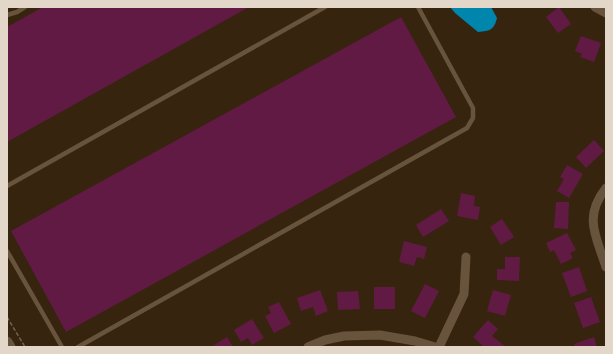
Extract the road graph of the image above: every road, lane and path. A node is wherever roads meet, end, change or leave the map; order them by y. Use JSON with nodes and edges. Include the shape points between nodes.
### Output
{"nodes":[{"id":1,"x":25,"y":7,"type":"edge"},
{"id":2,"x":325,"y":7,"type":"edge"},
{"id":3,"x":418,"y":7,"type":"edge"},
{"id":4,"x":596,"y":7,"type":"edge"},
{"id":5,"x":606,"y":13,"type":"edge"},
{"id":6,"x":7,"y":15,"type":"edge"},
{"id":7,"x":7,"y":186,"type":"edge"},
{"id":8,"x":606,"y":188,"type":"edge"},
{"id":9,"x":7,"y":251,"type":"edge"},
{"id":10,"x":466,"y":257,"type":"dead end"},
{"id":11,"x":606,"y":267,"type":"edge"},
{"id":12,"x":7,"y":317,"type":"edge"},
{"id":13,"x":7,"y":342,"type":"edge"},
{"id":14,"x":326,"y":343,"type":"edge"},
{"id":15,"x":10,"y":347,"type":"edge"},
{"id":16,"x":25,"y":347,"type":"edge"},
{"id":17,"x":62,"y":347,"type":"edge"},
{"id":18,"x":78,"y":347,"type":"edge"},
{"id":19,"x":308,"y":347,"type":"edge"},
{"id":20,"x":435,"y":347,"type":"edge"},
{"id":21,"x":440,"y":347,"type":"edge"}],
"edges":[{"from":1,"to":6,"type":"lane"},
{"from":2,"to":7,"type":"lane"},
{"from":3,"to":18,"type":"lane","via":[[473,108],[473,118],[466,128]]},
{"from":4,"to":5,"type":"street"},
{"from":8,"to":11,"type":"street","via":[[596,204],[593,223]]},
{"from":9,"to":17,"type":"lane"},
{"from":10,"to":21,"type":"street","via":[[464,294]]},
{"from":12,"to":16,"type":"path"},
{"from":13,"to":15,"type":"main road"},
{"from":14,"to":19,"type":"street"},
{"from":14,"to":20,"type":"street","via":[[344,336],[380,335]]}]}
